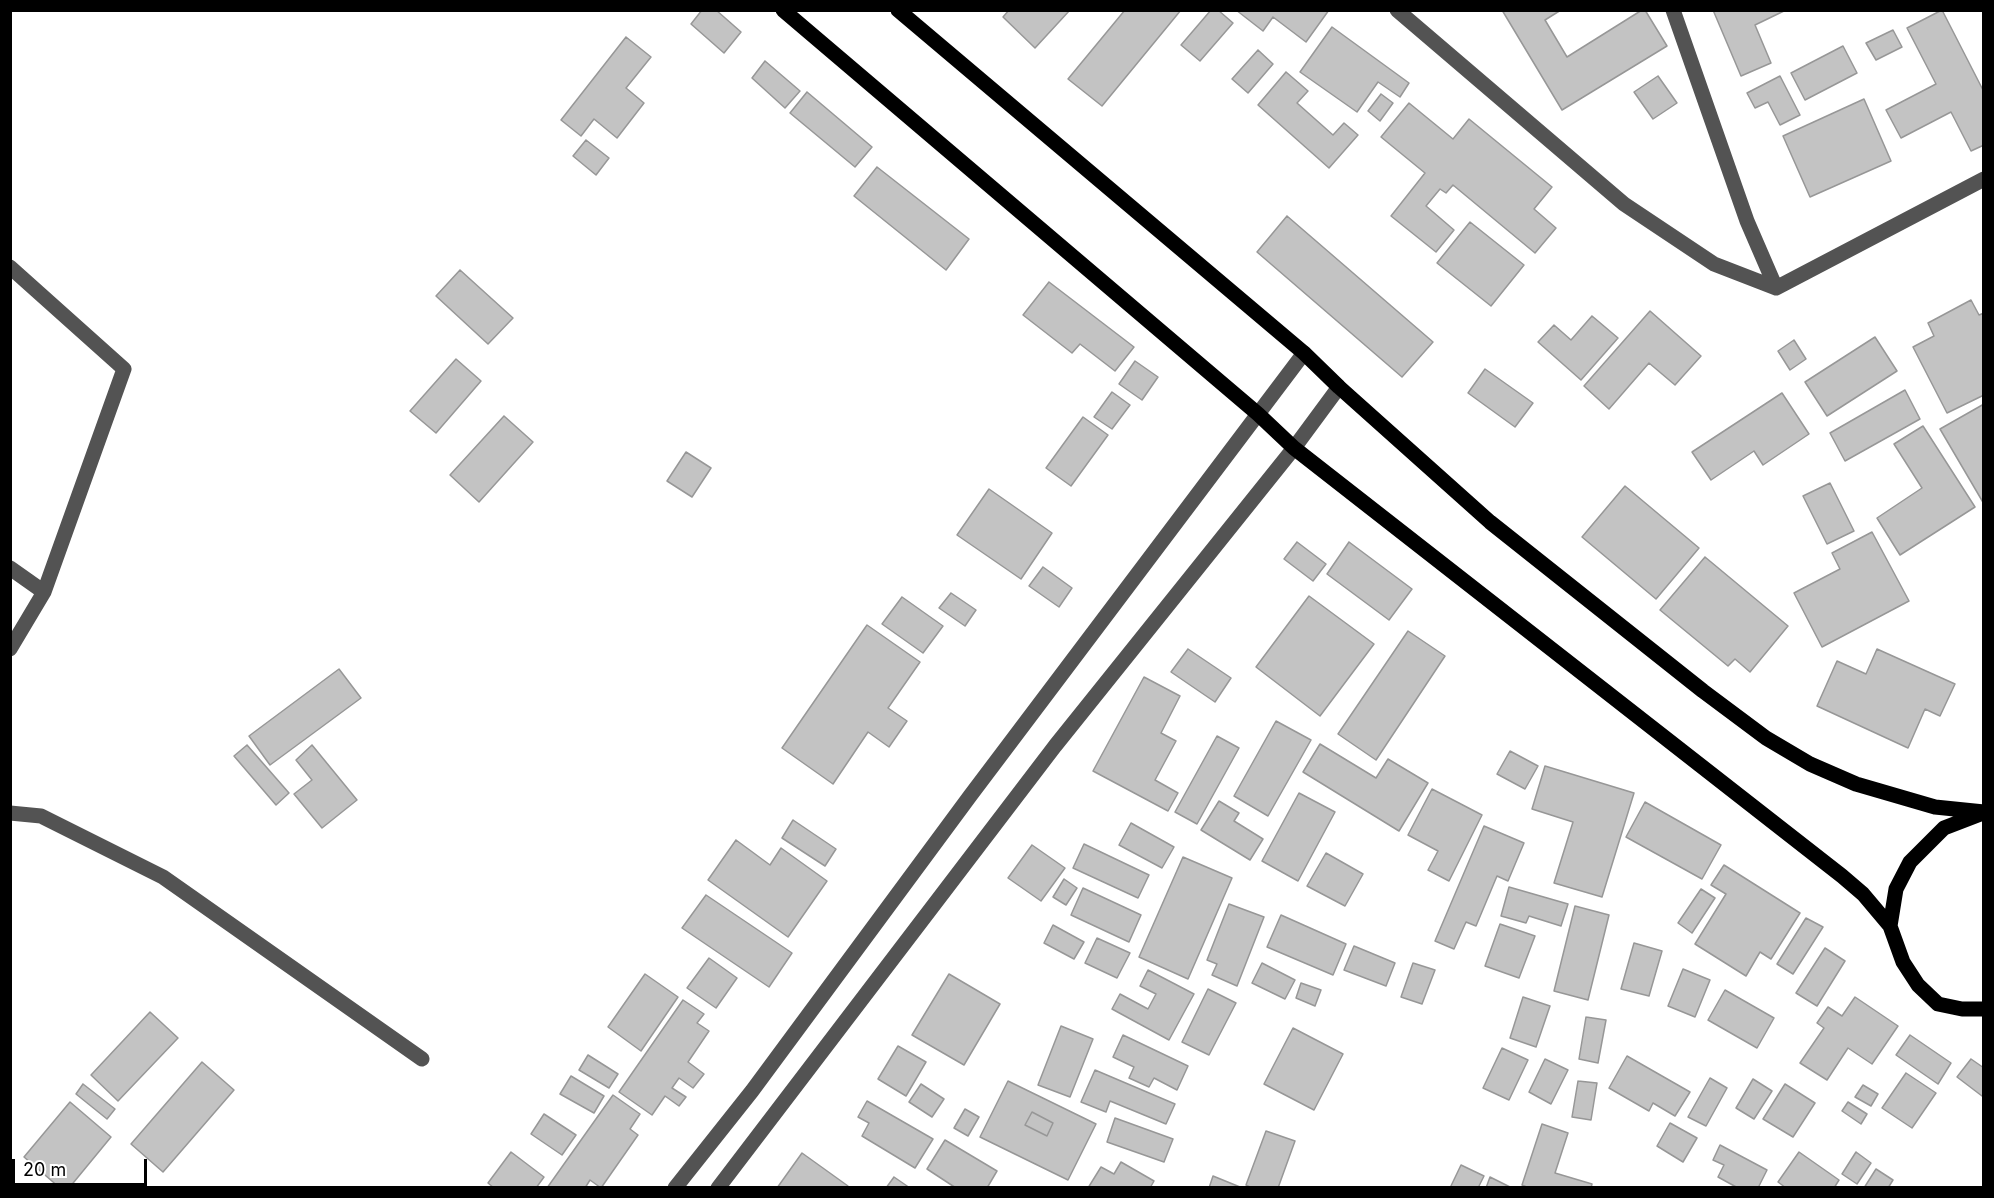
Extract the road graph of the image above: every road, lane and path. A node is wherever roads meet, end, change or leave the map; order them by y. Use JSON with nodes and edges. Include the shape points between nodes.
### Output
{"nodes":[{"id":1,"x":783,"y":10,"type":"edge"},
{"id":2,"x":898,"y":10,"type":"edge"},
{"id":3,"x":1397,"y":10,"type":"edge"},
{"id":4,"x":1673,"y":10,"type":"edge"},
{"id":5,"x":1983,"y":179,"type":"edge"},
{"id":6,"x":10,"y":267,"type":"edge"},
{"id":7,"x":1776,"y":288,"type":"junction"},
{"id":8,"x":1304,"y":353,"type":"junction"},
{"id":9,"x":1339,"y":387,"type":"junction"},
{"id":10,"x":1258,"y":414,"type":"junction"},
{"id":11,"x":1294,"y":448,"type":"junction"},
{"id":12,"x":10,"y":568,"type":"edge"},
{"id":13,"x":44,"y":592,"type":"junction"},
{"id":14,"x":10,"y":649,"type":"edge"},
{"id":15,"x":1983,"y":812,"type":"edge"},
{"id":16,"x":10,"y":813,"type":"edge"},
{"id":17,"x":1890,"y":926,"type":"junction"},
{"id":18,"x":1962,"y":1009,"type":"junction"},
{"id":19,"x":1983,"y":1009,"type":"edge"},
{"id":20,"x":1983,"y":1018,"type":"edge"},
{"id":21,"x":422,"y":1059,"type":"dead end"},
{"id":22,"x":675,"y":1188,"type":"edge"},
{"id":23,"x":718,"y":1188,"type":"edge"}],
"edges":[{"from":1,"to":10,"type":"main road"},
{"from":2,"to":8,"type":"main road"},
{"from":3,"to":7,"type":"street","via":[[1624,204],[1714,264]]},
{"from":4,"to":7,"type":"street","via":[[1747,220]]},
{"from":5,"to":7,"type":"street"},
{"from":6,"to":13,"type":"street","via":[[124,369]]},
{"from":8,"to":9,"type":"main road"},
{"from":8,"to":10,"type":"street"},
{"from":9,"to":11,"type":"street"},
{"from":9,"to":15,"type":"main road","via":[[1490,522],[1766,738],[1810,764],[1856,784],[1935,807]]},
{"from":10,"to":11,"type":"main road"},
{"from":10,"to":22,"type":"street","via":[[752,1091]]},
{"from":11,"to":17,"type":"main road","via":[[1842,876]]},
{"from":11,"to":23,"type":"street","via":[[1055,746]]},
{"from":12,"to":13,"type":"street"},
{"from":13,"to":14,"type":"street"},
{"from":15,"to":17,"type":"main road","via":[[1944,828],[1910,862],[1896,889]]},
{"from":16,"to":21,"type":"street","via":[[41,816],[163,877]]},
{"from":17,"to":18,"type":"main road","via":[[1903,962],[1918,985],[1938,1004]]},
{"from":18,"to":19,"type":"main road"},
{"from":18,"to":20,"type":"main road"}]}
